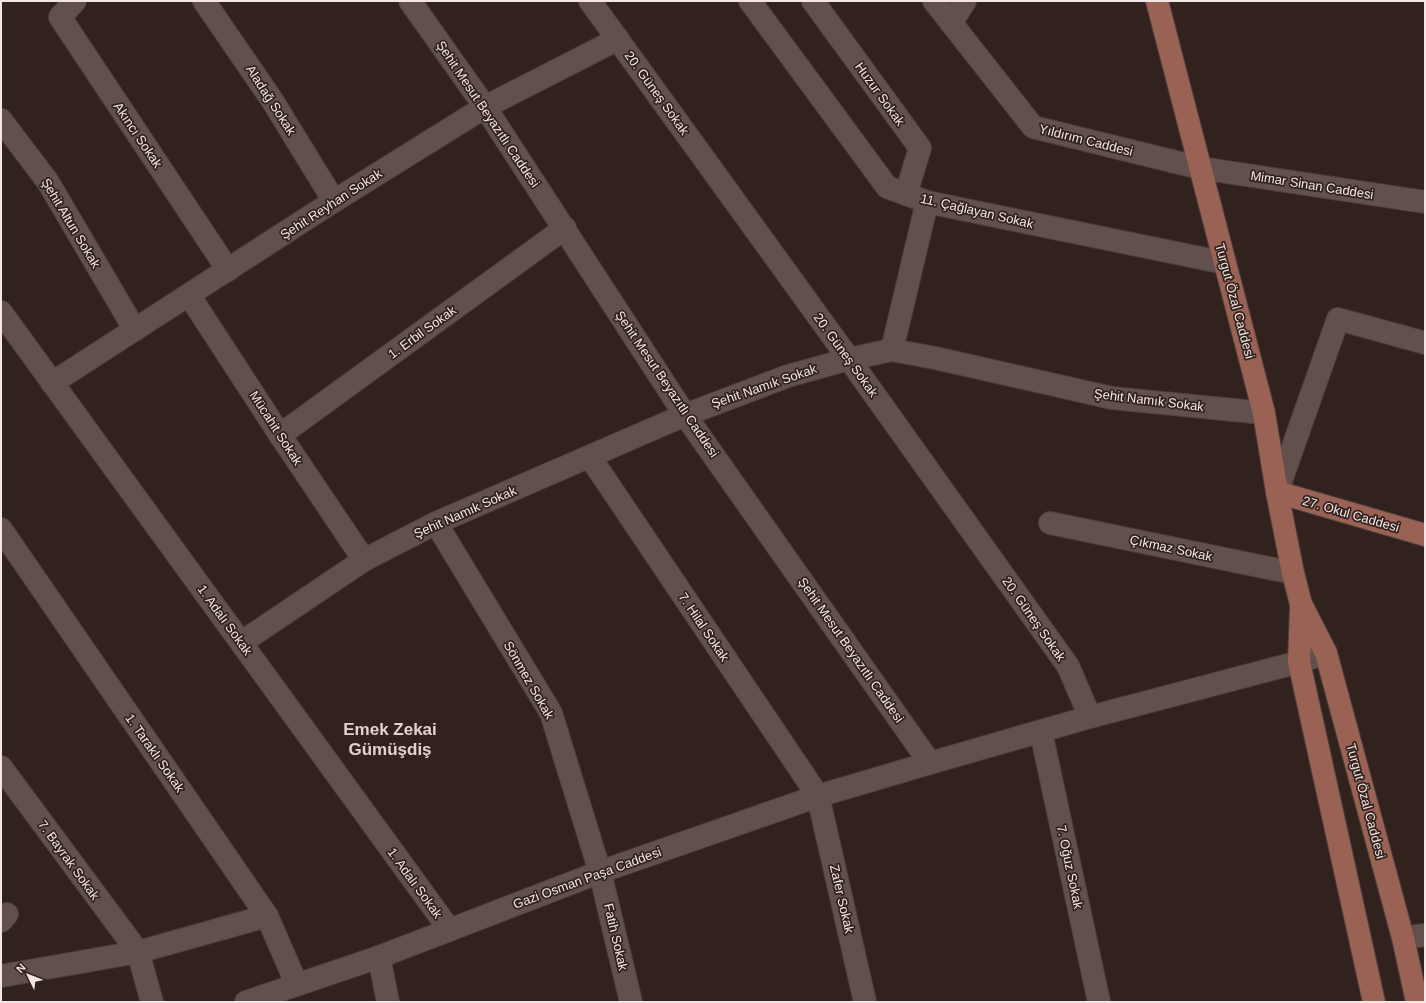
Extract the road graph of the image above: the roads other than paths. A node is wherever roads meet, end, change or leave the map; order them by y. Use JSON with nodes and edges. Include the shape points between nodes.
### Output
{"nodes":[{"id":1,"x":74,"y":1,"type":"edge"},
{"id":2,"x":204,"y":1,"type":"edge"},
{"id":3,"x":410,"y":1,"type":"edge"},
{"id":4,"x":590,"y":1,"type":"edge"},
{"id":5,"x":750,"y":1,"type":"edge"},
{"id":6,"x":813,"y":1,"type":"edge"},
{"id":7,"x":934,"y":1,"type":"edge"},
{"id":8,"x":965,"y":1,"type":"edge"},
{"id":9,"x":1156,"y":1,"type":"edge"},
{"id":10,"x":951,"y":23,"type":"junction"},
{"id":11,"x":618,"y":39,"type":"junction"},
{"id":12,"x":485,"y":107,"type":"junction"},
{"id":13,"x":1,"y":120,"type":"edge"},
{"id":14,"x":1200,"y":168,"type":"junction"},
{"id":15,"x":906,"y":194,"type":"junction"},
{"id":16,"x":334,"y":201,"type":"junction"},
{"id":17,"x":927,"y":202,"type":"junction"},
{"id":18,"x":1425,"y":202,"type":"edge"},
{"id":19,"x":564,"y":228,"type":"junction"},
{"id":20,"x":1225,"y":263,"type":"junction"},
{"id":21,"x":228,"y":270,"type":"junction"},
{"id":22,"x":189,"y":296,"type":"junction"},
{"id":23,"x":1,"y":312,"type":"edge"},
{"id":24,"x":135,"y":330,"type":"junction"},
{"id":25,"x":1425,"y":343,"type":"edge"},
{"id":26,"x":892,"y":350,"type":"junction"},
{"id":27,"x":849,"y":359,"type":"junction"},
{"id":28,"x":52,"y":383,"type":"junction"},
{"id":29,"x":1264,"y":413,"type":"junction"},
{"id":30,"x":685,"y":414,"type":"junction"},
{"id":31,"x":280,"y":435,"type":"junction"},
{"id":32,"x":590,"y":457,"type":"junction"},
{"id":33,"x":1277,"y":492,"type":"junction"},
{"id":34,"x":1050,"y":523,"type":"dead end"},
{"id":35,"x":436,"y":524,"type":"junction"},
{"id":36,"x":1,"y":529,"type":"edge"},
{"id":37,"x":1425,"y":535,"type":"edge"},
{"id":38,"x":364,"y":560,"type":"junction"},
{"id":39,"x":1293,"y":572,"type":"junction"},
{"id":40,"x":1301,"y":604,"type":"junction"},
{"id":41,"x":242,"y":642,"type":"junction"},
{"id":42,"x":1326,"y":653,"type":"junction"},
{"id":43,"x":1299,"y":662,"type":"junction"},
{"id":44,"x":1090,"y":717,"type":"junction"},
{"id":45,"x":1041,"y":732,"type":"junction"},
{"id":46,"x":930,"y":763,"type":"junction"},
{"id":47,"x":1,"y":767,"type":"edge"},
{"id":48,"x":818,"y":796,"type":"junction"},
{"id":49,"x":600,"y":872,"type":"junction"},
{"id":50,"x":267,"y":916,"type":"junction"},
{"id":51,"x":449,"y":929,"type":"junction"},
{"id":52,"x":1425,"y":935,"type":"edge"},
{"id":53,"x":1403,"y":938,"type":"junction"},
{"id":54,"x":138,"y":952,"type":"junction"},
{"id":55,"x":379,"y":956,"type":"junction"},
{"id":56,"x":1,"y":976,"type":"edge"},
{"id":57,"x":297,"y":984,"type":"junction"},
{"id":58,"x":152,"y":1002,"type":"edge"},
{"id":59,"x":246,"y":1002,"type":"edge"},
{"id":60,"x":388,"y":1002,"type":"edge"},
{"id":61,"x":631,"y":1002,"type":"edge"},
{"id":62,"x":865,"y":1002,"type":"edge"},
{"id":63,"x":1099,"y":1002,"type":"edge"},
{"id":64,"x":1374,"y":1002,"type":"edge"},
{"id":65,"x":1417,"y":1002,"type":"edge"}],
"edges":[{"from":1,"to":21,"type":"street","name":"Akıncı Sokak","via":[[60,17]]},
{"from":2,"to":16,"type":"street","name":"Aladağ Sokak","via":[[272,100]]},
{"from":3,"to":12,"type":"street","name":"Şehit Mesut Beyazıtlı Caddesi"},
{"from":4,"to":11,"type":"street","name":"20. Güneş Sokak"},
{"from":5,"to":15,"type":"street","name":"11. Çağlayan Sokak","via":[[887,187]]},
{"from":6,"to":15,"type":"street","name":"Huzur Sokak","via":[[920,148]]},
{"from":7,"to":10,"type":"street","name":"Yıldırım Caddesi"},
{"from":8,"to":10,"type":"street"},
{"from":9,"to":14,"type":"main road","name":"Turgut Özal Caddesi"},
{"from":10,"to":14,"type":"street","name":"Yıldırım Caddesi","via":[[1033,127]]},
{"from":11,"to":12,"type":"street","name":"Şehit Reyhan Sokak"},
{"from":11,"to":27,"type":"street","name":"20. Güneş Sokak"},
{"from":12,"to":16,"type":"street","name":"Şehit Reyhan Sokak"},
{"from":12,"to":19,"type":"street","name":"Şehit Mesut Beyazıtlı Caddesi"},
{"from":13,"to":24,"type":"street","name":"Şehit Altun Sokak","via":[[48,182]]},
{"from":14,"to":18,"type":"street","name":"Mimar Sinan Caddesi"},
{"from":14,"to":20,"type":"main road","name":"Turgut Özal Caddesi"},
{"from":15,"to":17,"type":"street","name":"11. Çağlayan Sokak"},
{"from":16,"to":21,"type":"street","name":"Şehit Reyhan Sokak"},
{"from":17,"to":20,"type":"street","name":"11. Çağlayan Sokak"},
{"from":17,"to":26,"type":"street"},
{"from":19,"to":30,"type":"street","name":"Şehit Mesut Beyazıtlı Caddesi"},
{"from":19,"to":31,"type":"street","name":"1. Erbil Sokak"},
{"from":20,"to":29,"type":"main road","name":"Turgut Özal Caddesi"},
{"from":21,"to":22,"type":"street","name":"Şehit Reyhan Sokak"},
{"from":22,"to":24,"type":"street","name":"Şehit Reyhan Sokak"},
{"from":22,"to":31,"type":"street","name":"Mücahit Sokak"},
{"from":23,"to":28,"type":"street","name":"1. Adalı Sokak"},
{"from":24,"to":28,"type":"street","name":"Şehit Reyhan Sokak"},
{"from":25,"to":33,"type":"street","via":[[1338,319]]},
{"from":26,"to":27,"type":"street","name":"Şehit Namık Sokak"},
{"from":26,"to":29,"type":"street","name":"Şehit Namık Sokak","via":[[1112,398]]},
{"from":27,"to":30,"type":"street","name":"Şehit Namık Sokak","via":[[788,376]]},
{"from":27,"to":44,"type":"street","name":"20. Güneş Sokak","via":[[1068,666]]},
{"from":28,"to":41,"type":"street","name":"1. Adalı Sokak"},
{"from":29,"to":33,"type":"main road","name":"Turgut Özal Caddesi"},
{"from":30,"to":32,"type":"street","name":"Şehit Namık Sokak"},
{"from":30,"to":46,"type":"street","name":"Şehit Mesut Beyazıtlı Caddesi"},
{"from":31,"to":38,"type":"street","name":"Mücahit Sokak"},
{"from":32,"to":35,"type":"street","name":"Şehit Namık Sokak"},
{"from":32,"to":48,"type":"street","name":"7. Hilal Sokak"},
{"from":33,"to":37,"type":"main road","name":"27. Okul Caddesi"},
{"from":33,"to":39,"type":"main road","name":"Turgut Özal Caddesi"},
{"from":34,"to":39,"type":"street","name":"Çıkmaz Sokak"},
{"from":35,"to":38,"type":"street","name":"Şehit Namık Sokak"},
{"from":35,"to":49,"type":"street","name":"Sönmez Sokak","via":[[551,714]]},
{"from":36,"to":50,"type":"street","name":"1. Taraklı Sokak"},
{"from":38,"to":41,"type":"street","name":"Şehit Namık Sokak"},
{"from":39,"to":40,"type":"main road","name":"Turgut Özal Caddesi"},
{"from":40,"to":42,"type":"main road","name":"Turgut Özal Caddesi"},
{"from":40,"to":43,"type":"main road","name":"Turgut Özal Caddesi"},
{"from":41,"to":51,"type":"street","name":"1. Adalı Sokak"},
{"from":42,"to":43,"type":"street","name":"Gazi Osman Paşa Caddesi"},
{"from":42,"to":53,"type":"main road","name":"Turgut Özal Caddesi"},
{"from":43,"to":44,"type":"street","name":"Gazi Osman Paşa Caddesi"},
{"from":43,"to":64,"type":"main road","name":"Turgut Özal Caddesi"},
{"from":44,"to":45,"type":"street","name":"Gazi Osman Paşa Caddesi"},
{"from":45,"to":46,"type":"street","name":"Gazi Osman Paşa Caddesi"},
{"from":45,"to":63,"type":"street","name":"7. Oğuz Sokak"},
{"from":46,"to":48,"type":"street","name":"Gazi Osman Paşa Caddesi"},
{"from":47,"to":54,"type":"street","name":"7. Bayrak Sokak"},
{"from":48,"to":49,"type":"street","name":"Gazi Osman Paşa Caddesi"},
{"from":48,"to":62,"type":"street","name":"Zafer Sokak"},
{"from":49,"to":51,"type":"street","name":"Gazi Osman Paşa Caddesi"},
{"from":49,"to":61,"type":"street","name":"Fatih Sokak"},
{"from":50,"to":54,"type":"street"},
{"from":50,"to":57,"type":"street","name":"1. Taraklı Sokak"},
{"from":51,"to":55,"type":"street","name":"Gazi Osman Paşa Caddesi"},
{"from":52,"to":53,"type":"street"},
{"from":53,"to":65,"type":"main road","name":"Turgut Özal Caddesi"},
{"from":54,"to":56,"type":"street"},
{"from":54,"to":58,"type":"street"},
{"from":55,"to":57,"type":"street","name":"Gazi Osman Paşa Caddesi"},
{"from":55,"to":60,"type":"street"},
{"from":57,"to":59,"type":"street","name":"Gazi Osman Paşa Caddesi"}]}
